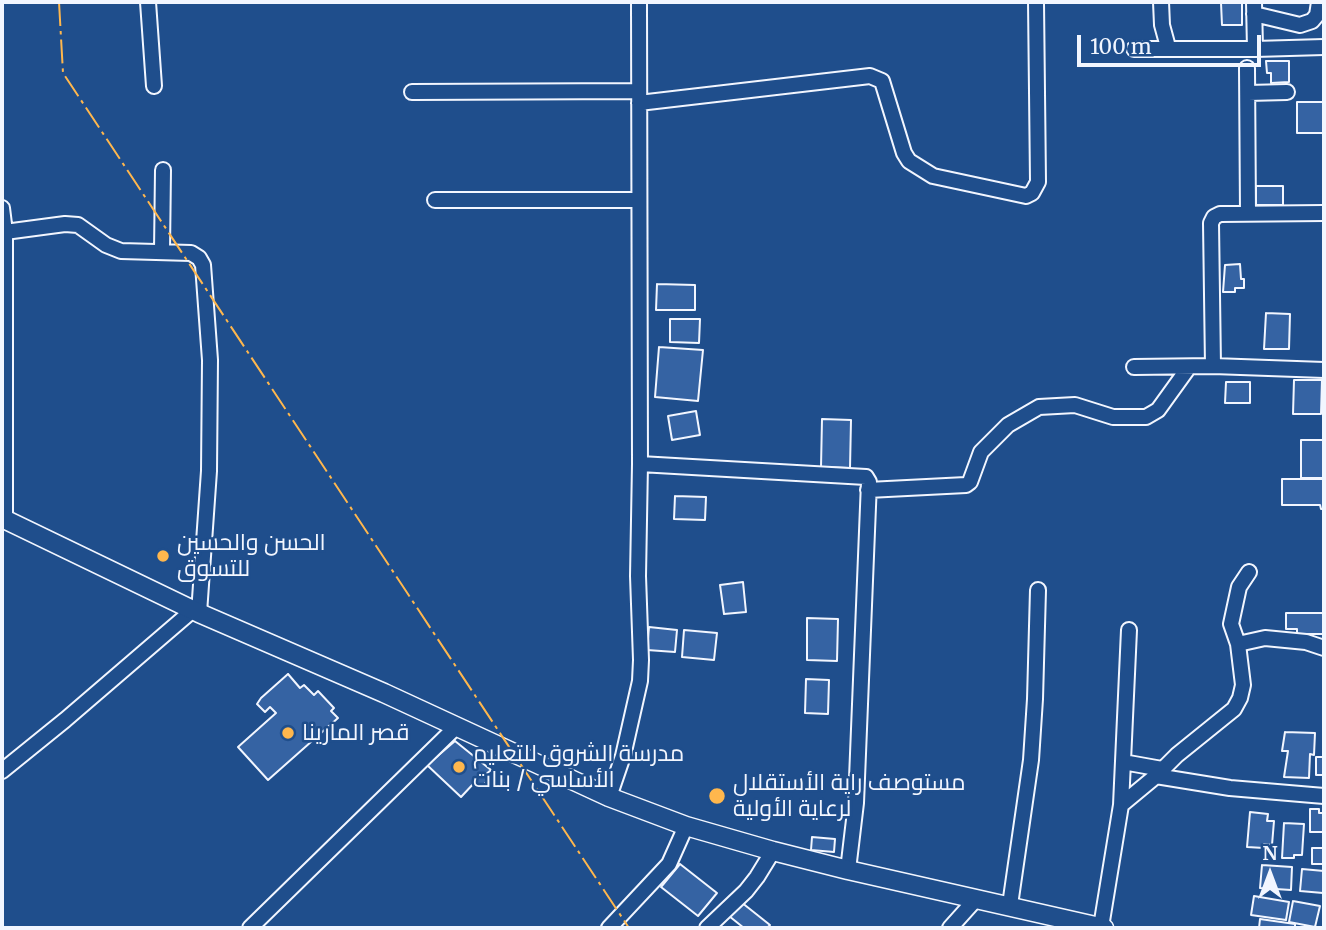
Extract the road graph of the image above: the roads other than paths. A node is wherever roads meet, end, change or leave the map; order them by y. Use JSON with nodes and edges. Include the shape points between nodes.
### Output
{"nodes":[{"id":1,"x":148,"y":2,"type":"edge"},
{"id":2,"x":639,"y":2,"type":"edge"},
{"id":3,"x":1036,"y":2,"type":"edge"},
{"id":4,"x":1161,"y":2,"type":"edge"},
{"id":5,"x":1319,"y":2,"type":"edge"},
{"id":6,"x":1254,"y":8,"type":"edge"},
{"id":7,"x":1168,"y":47,"type":"junction"},
{"id":8,"x":1324,"y":47,"type":"edge"},
{"id":9,"x":1134,"y":49,"type":"dead end"},
{"id":10,"x":1255,"y":49,"type":"junction"},
{"id":11,"x":1247,"y":68,"type":"dead end"},
{"id":12,"x":154,"y":86,"type":"dead end"},
{"id":13,"x":1287,"y":92,"type":"dead end"},
{"id":14,"x":412,"y":93,"type":"dead end"},
{"id":15,"x":1248,"y":93,"type":"junction"},
{"id":16,"x":639,"y":97,"type":"junction"},
{"id":17,"x":163,"y":170,"type":"dead end"},
{"id":18,"x":435,"y":200,"type":"dead end"},
{"id":19,"x":639,"y":200,"type":"junction"},
{"id":20,"x":2,"y":208,"type":"edge"},
{"id":21,"x":1324,"y":212,"type":"edge"},
{"id":22,"x":1248,"y":213,"type":"junction"},
{"id":23,"x":5,"y":232,"type":"junction"},
{"id":24,"x":162,"y":251,"type":"junction"},
{"id":25,"x":3,"y":335,"type":"edge"},
{"id":26,"x":1213,"y":366,"type":"junction"},
{"id":27,"x":1134,"y":367,"type":"dead end"},
{"id":28,"x":1189,"y":367,"type":"junction"},
{"id":29,"x":1324,"y":370,"type":"edge"},
{"id":30,"x":640,"y":464,"type":"junction"},
{"id":31,"x":869,"y":490,"type":"junction"},
{"id":32,"x":3,"y":519,"type":"edge"},
{"id":33,"x":1249,"y":572,"type":"dead end"},
{"id":34,"x":1038,"y":590,"type":"dead end"},
{"id":35,"x":196,"y":612,"type":"junction"},
{"id":36,"x":1129,"y":630,"type":"dead end"},
{"id":37,"x":1238,"y":644,"type":"junction"},
{"id":38,"x":1324,"y":648,"type":"edge"},
{"id":39,"x":456,"y":727,"type":"junction"},
{"id":40,"x":1123,"y":762,"type":"junction"},
{"id":41,"x":2,"y":771,"type":"edge"},
{"id":42,"x":1159,"y":772,"type":"junction"},
{"id":43,"x":1324,"y":796,"type":"edge"},
{"id":44,"x":609,"y":797,"type":"junction"},
{"id":45,"x":1121,"y":805,"type":"junction"},
{"id":46,"x":686,"y":826,"type":"junction"},
{"id":47,"x":773,"y":851,"type":"junction"},
{"id":48,"x":848,"y":870,"type":"junction"},
{"id":49,"x":976,"y":899,"type":"junction"},
{"id":50,"x":1010,"y":905,"type":"junction"},
{"id":51,"x":714,"y":926,"type":"edge"},
{"id":52,"x":250,"y":928,"type":"edge"},
{"id":53,"x":609,"y":928,"type":"edge"},
{"id":54,"x":950,"y":928,"type":"edge"},
{"id":55,"x":1102,"y":928,"type":"edge"}],
"edges":[{"from":1,"to":12,"type":"street"},
{"from":2,"to":16,"type":"street"},
{"from":3,"to":16,"type":"street","via":[[1038,182],[1026,196],[933,176],[909,161],[882,81],[870,76]]},
{"from":4,"to":7,"type":"street"},
{"from":5,"to":6,"type":"street","via":[[1317,15],[1300,25]]},
{"from":6,"to":10,"type":"street"},
{"from":7,"to":9,"type":"street"},
{"from":7,"to":10,"type":"street"},
{"from":8,"to":10,"type":"street"},
{"from":11,"to":15,"type":"street"},
{"from":13,"to":15,"type":"street"},
{"from":14,"to":16,"type":"street"},
{"from":15,"to":22,"type":"street"},
{"from":16,"to":19,"type":"street"},
{"from":17,"to":24,"type":"street"},
{"from":18,"to":19,"type":"street"},
{"from":19,"to":30,"type":"street"},
{"from":20,"to":23,"type":"street"},
{"from":21,"to":22,"type":"street"},
{"from":22,"to":26,"type":"street","via":[[1220,214],[1211,223]]},
{"from":23,"to":24,"type":"street","via":[[78,225],[121,251]]},
{"from":23,"to":25,"type":"street"},
{"from":24,"to":35,"type":"street","via":[[191,253],[203,265],[210,360],[209,471]]},
{"from":25,"to":32,"type":"street"},
{"from":26,"to":28,"type":"street"},
{"from":26,"to":29,"type":"street"},
{"from":27,"to":28,"type":"street"},
{"from":28,"to":31,"type":"street","via":[[1158,410],[1146,417],[1113,417],[1075,405],[1039,407],[1008,425],[981,452],[966,485]]},
{"from":30,"to":31,"type":"street","via":[[862,475]]},
{"from":30,"to":44,"type":"street","via":[[640,681]]},
{"from":31,"to":48,"type":"street","via":[[856,803]]},
{"from":32,"to":35,"type":"main road"},
{"from":33,"to":37,"type":"street","via":[[1239,587],[1232,616]]},
{"from":34,"to":50,"type":"street","via":[[1031,760]]},
{"from":35,"to":39,"type":"main road"},
{"from":35,"to":41,"type":"street"},
{"from":36,"to":40,"type":"street"},
{"from":37,"to":38,"type":"street","via":[[1265,638]]},
{"from":37,"to":42,"type":"street","via":[[1243,685],[1234,709]]},
{"from":39,"to":44,"type":"main road"},
{"from":39,"to":52,"type":"street"},
{"from":40,"to":42,"type":"street"},
{"from":40,"to":45,"type":"street"},
{"from":42,"to":43,"type":"street","via":[[1230,788]]},
{"from":42,"to":45,"type":"street"},
{"from":44,"to":46,"type":"main road"},
{"from":45,"to":55,"type":"street"},
{"from":46,"to":47,"type":"main road"},
{"from":46,"to":53,"type":"street","via":[[670,864]]},
{"from":47,"to":48,"type":"main road"},
{"from":47,"to":51,"type":"street","via":[[757,877]]},
{"from":48,"to":49,"type":"main road"},
{"from":49,"to":50,"type":"main road"},
{"from":49,"to":54,"type":"street"},
{"from":50,"to":55,"type":"main road"}]}
